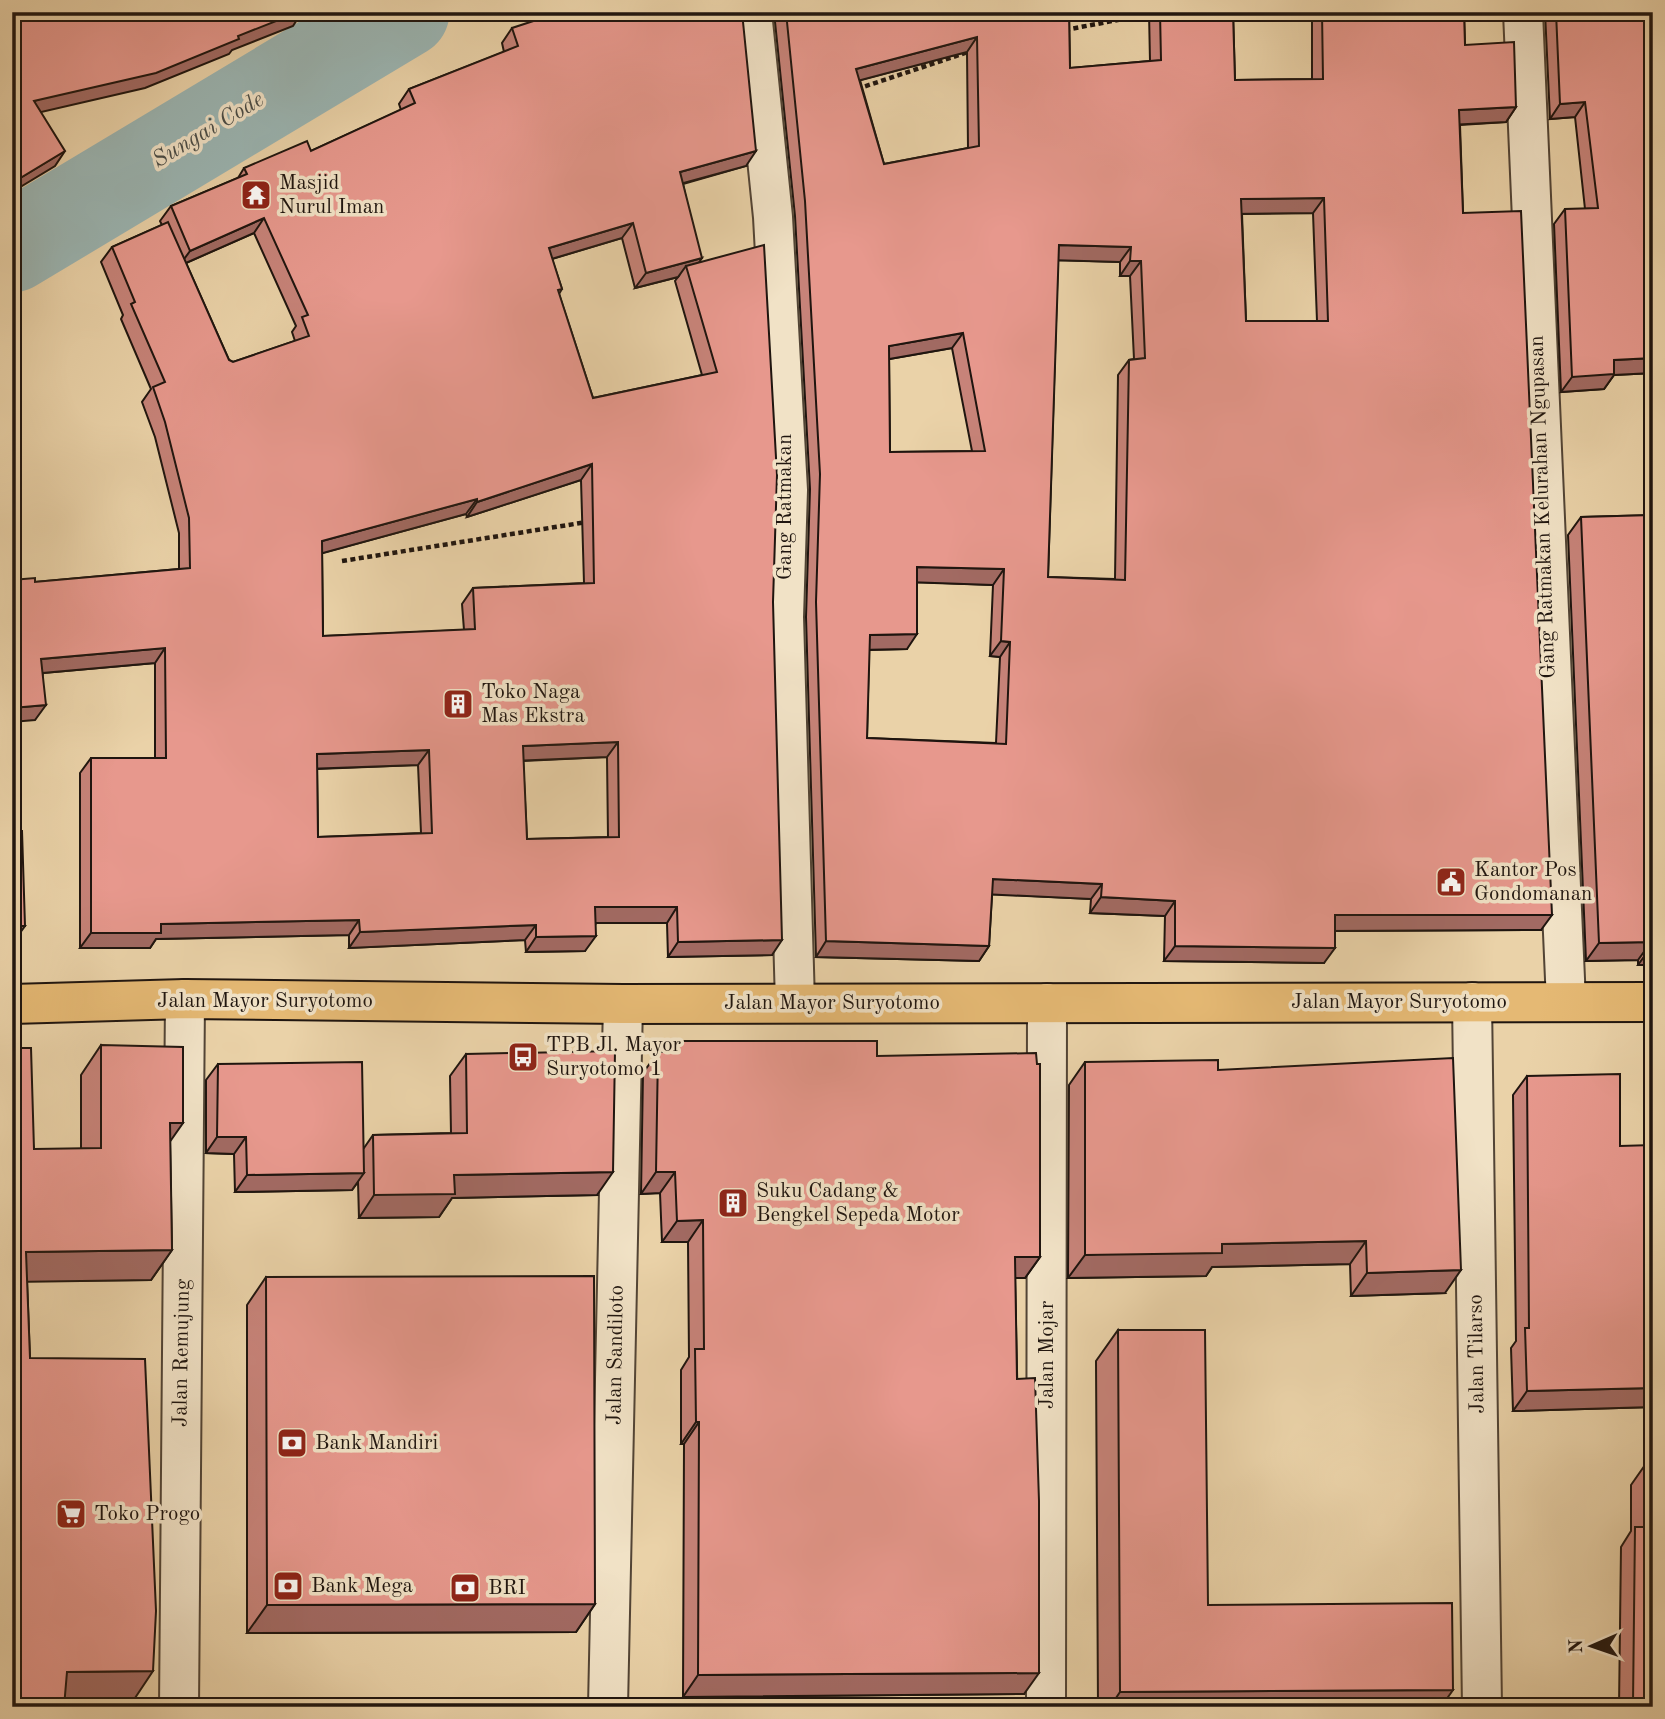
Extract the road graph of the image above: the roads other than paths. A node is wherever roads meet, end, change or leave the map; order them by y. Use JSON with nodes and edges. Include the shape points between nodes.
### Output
{"nodes":[{"id":1,"x":752,"y":12,"type":"edge"},
{"id":2,"x":1523,"y":12,"type":"edge"},
{"id":3,"x":186,"y":999,"type":"junction"},
{"id":4,"x":1472,"y":1002,"type":"junction"},
{"id":5,"x":1566,"y":1002,"type":"junction"},
{"id":6,"x":1653,"y":1002,"type":"edge"},
{"id":7,"x":795,"y":1003,"type":"junction"},
{"id":8,"x":1046,"y":1003,"type":"junction"},
{"id":9,"x":12,"y":1004,"type":"edge"},
{"id":10,"x":623,"y":1004,"type":"junction"},
{"id":11,"x":179,"y":1707,"type":"edge"},
{"id":12,"x":608,"y":1707,"type":"edge"},
{"id":13,"x":1046,"y":1707,"type":"edge"},
{"id":14,"x":1482,"y":1707,"type":"edge"}],
"edges":[{"from":1,"to":7,"type":"street","name":"Gang Ratmakan","via":[[773,217],[786,440],[785,617]]},
{"from":2,"to":5,"type":"street","name":"Gang Ratmakan Kelurahan Ngupasan"},
{"from":3,"to":9,"type":"main road","name":"Jalan Mayor Suryotomo"},
{"from":3,"to":10,"type":"main road","name":"Jalan Mayor Suryotomo"},
{"from":3,"to":11,"type":"street","name":"Jalan Remujung"},
{"from":4,"to":5,"type":"main road","name":"Jalan Mayor Suryotomo"},
{"from":4,"to":8,"type":"main road","name":"Jalan Mayor Suryotomo"},
{"from":4,"to":14,"type":"street","name":"Jalan Tilarso"},
{"from":5,"to":6,"type":"main road","name":"Jalan Mayor Suryotomo"},
{"from":7,"to":8,"type":"main road","name":"Jalan Mayor Suryotomo"},
{"from":7,"to":10,"type":"main road","name":"Jalan Mayor Suryotomo"},
{"from":8,"to":13,"type":"street","name":"Jalan Mojar"},
{"from":10,"to":12,"type":"street","name":"Jalan Sandiloto"}]}
